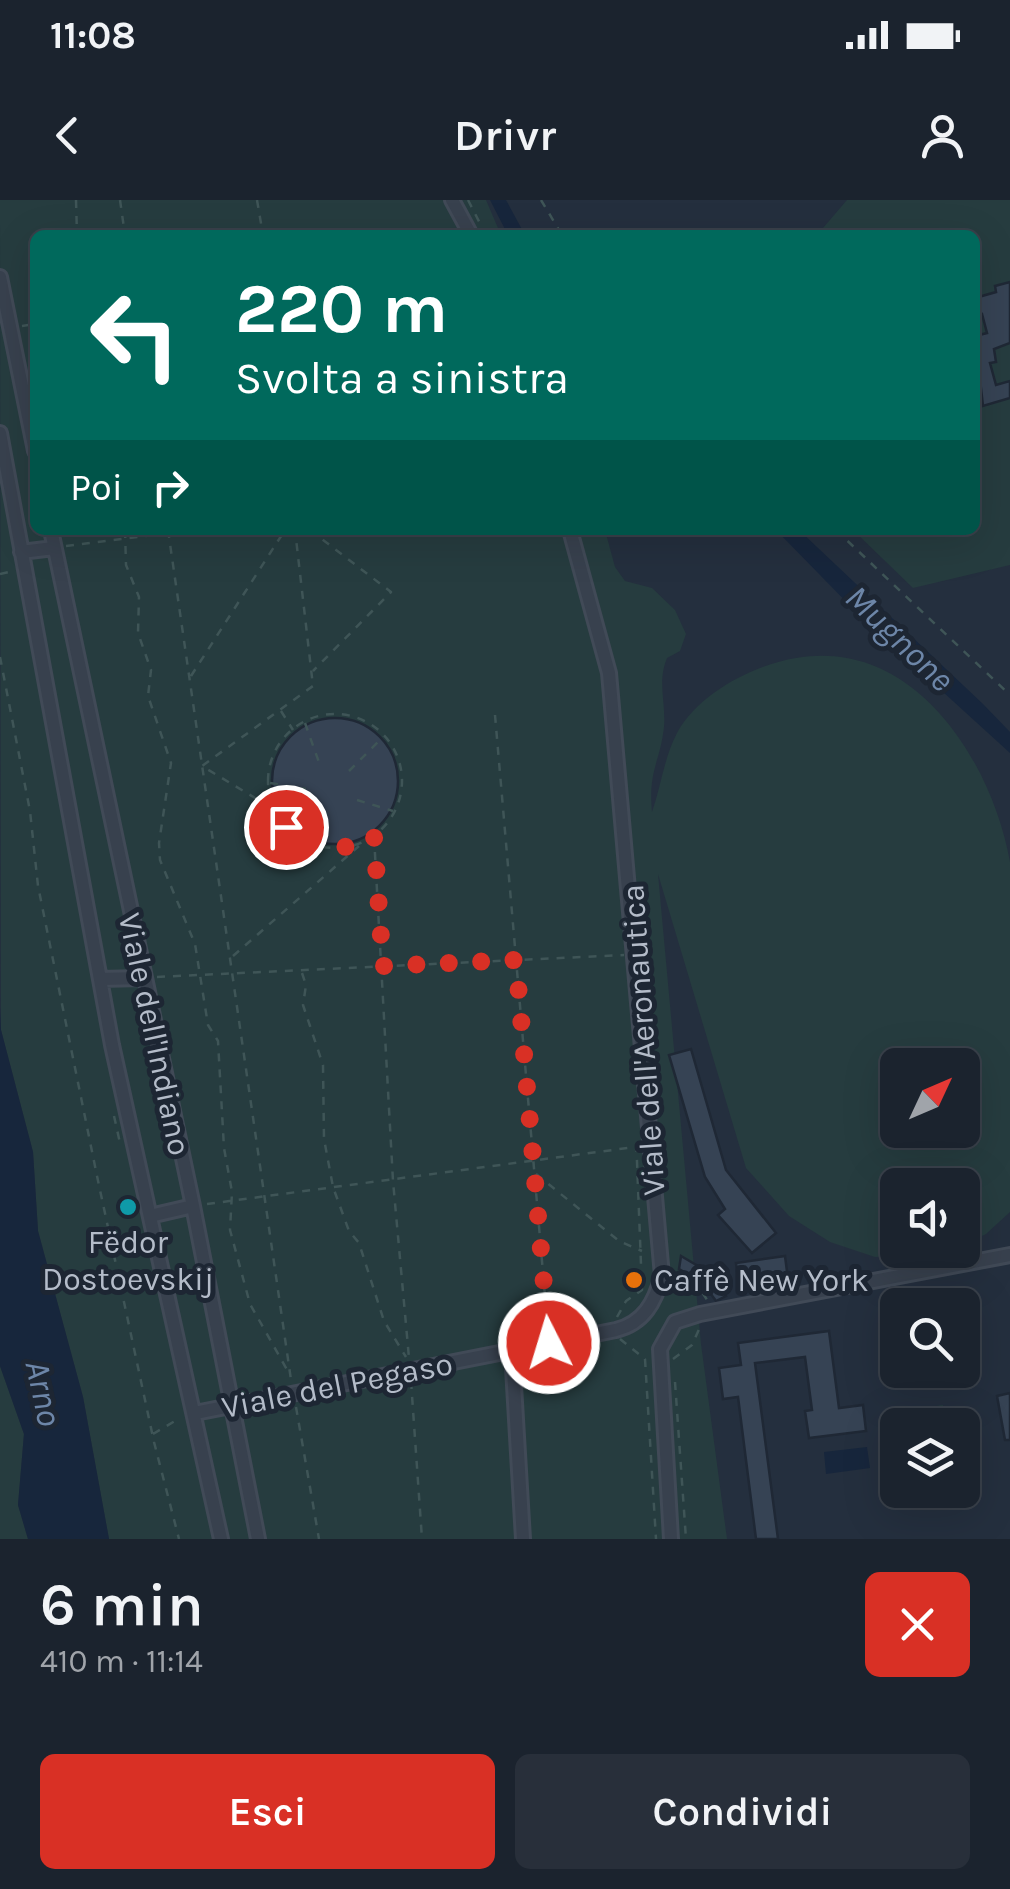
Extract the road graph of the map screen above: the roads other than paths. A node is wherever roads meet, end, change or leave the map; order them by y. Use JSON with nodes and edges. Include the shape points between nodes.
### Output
{"nodes":[{"id":1,"x":452,"y":200,"type":"edge"},
{"id":2,"x":468,"y":230,"type":"edge"},
{"id":3,"x":0,"y":277,"type":"edge"},
{"id":4,"x":5,"y":328,"type":"edge"},
{"id":5,"x":30,"y":430,"type":"edge"},
{"id":6,"x":0,"y":433,"type":"edge"},
{"id":7,"x":52,"y":535,"type":"edge"},
{"id":8,"x":571,"y":535,"type":"edge"},
{"id":9,"x":54,"y":548,"type":"junction"},
{"id":10,"x":21,"y":552,"type":"junction"},
{"id":11,"x":142,"y":978,"type":"junction"},
{"id":12,"x":100,"y":980,"type":"junction"},
{"id":13,"x":193,"y":1206,"type":"junction"},
{"id":14,"x":150,"y":1216,"type":"junction"},
{"id":15,"x":1010,"y":1255,"type":"edge"},
{"id":16,"x":649,"y":1309,"type":"junction"},
{"id":17,"x":671,"y":1326,"type":"junction"},
{"id":18,"x":512,"y":1350,"type":"junction"},
{"id":19,"x":230,"y":1405,"type":"junction"},
{"id":20,"x":196,"y":1413,"type":"junction"},
{"id":21,"x":220,"y":1539,"type":"edge"},
{"id":22,"x":258,"y":1539,"type":"edge"},
{"id":23,"x":523,"y":1539,"type":"edge"},
{"id":24,"x":671,"y":1539,"type":"edge"}],
"edges":[{"from":1,"to":2,"type":"street"},
{"from":3,"to":4,"type":"street"},
{"from":4,"to":5,"type":"street"},
{"from":6,"to":10,"type":"street"},
{"from":7,"to":9,"type":"street","name":"Viale dell'Indiano"},
{"from":8,"to":16,"type":"street","name":"Viale dell'Aeronautica","via":[[609,673],[628,850],[662,1276]]},
{"from":9,"to":10,"type":"street"},
{"from":9,"to":11,"type":"street","name":"Viale dell'Indiano"},
{"from":10,"to":12,"type":"street"},
{"from":11,"to":12,"type":"street"},
{"from":11,"to":13,"type":"street","name":"Viale dell'Indiano"},
{"from":12,"to":14,"type":"street"},
{"from":13,"to":14,"type":"street"},
{"from":13,"to":19,"type":"street","name":"Viale dell'Indiano"},
{"from":14,"to":20,"type":"street"},
{"from":15,"to":17,"type":"street","via":[[700,1314]]},
{"from":16,"to":17,"type":"street"},
{"from":16,"to":18,"type":"street","name":"Viale del Pegaso","via":[[628,1327]]},
{"from":17,"to":24,"type":"street","via":[[660,1349]]},
{"from":18,"to":19,"type":"street","name":"Viale del Pegaso"},
{"from":18,"to":23,"type":"street"},
{"from":19,"to":20,"type":"street","name":"Viale del Pegaso"},
{"from":19,"to":22,"type":"street","name":"Viale dell'Indiano"},
{"from":20,"to":21,"type":"street"}]}
